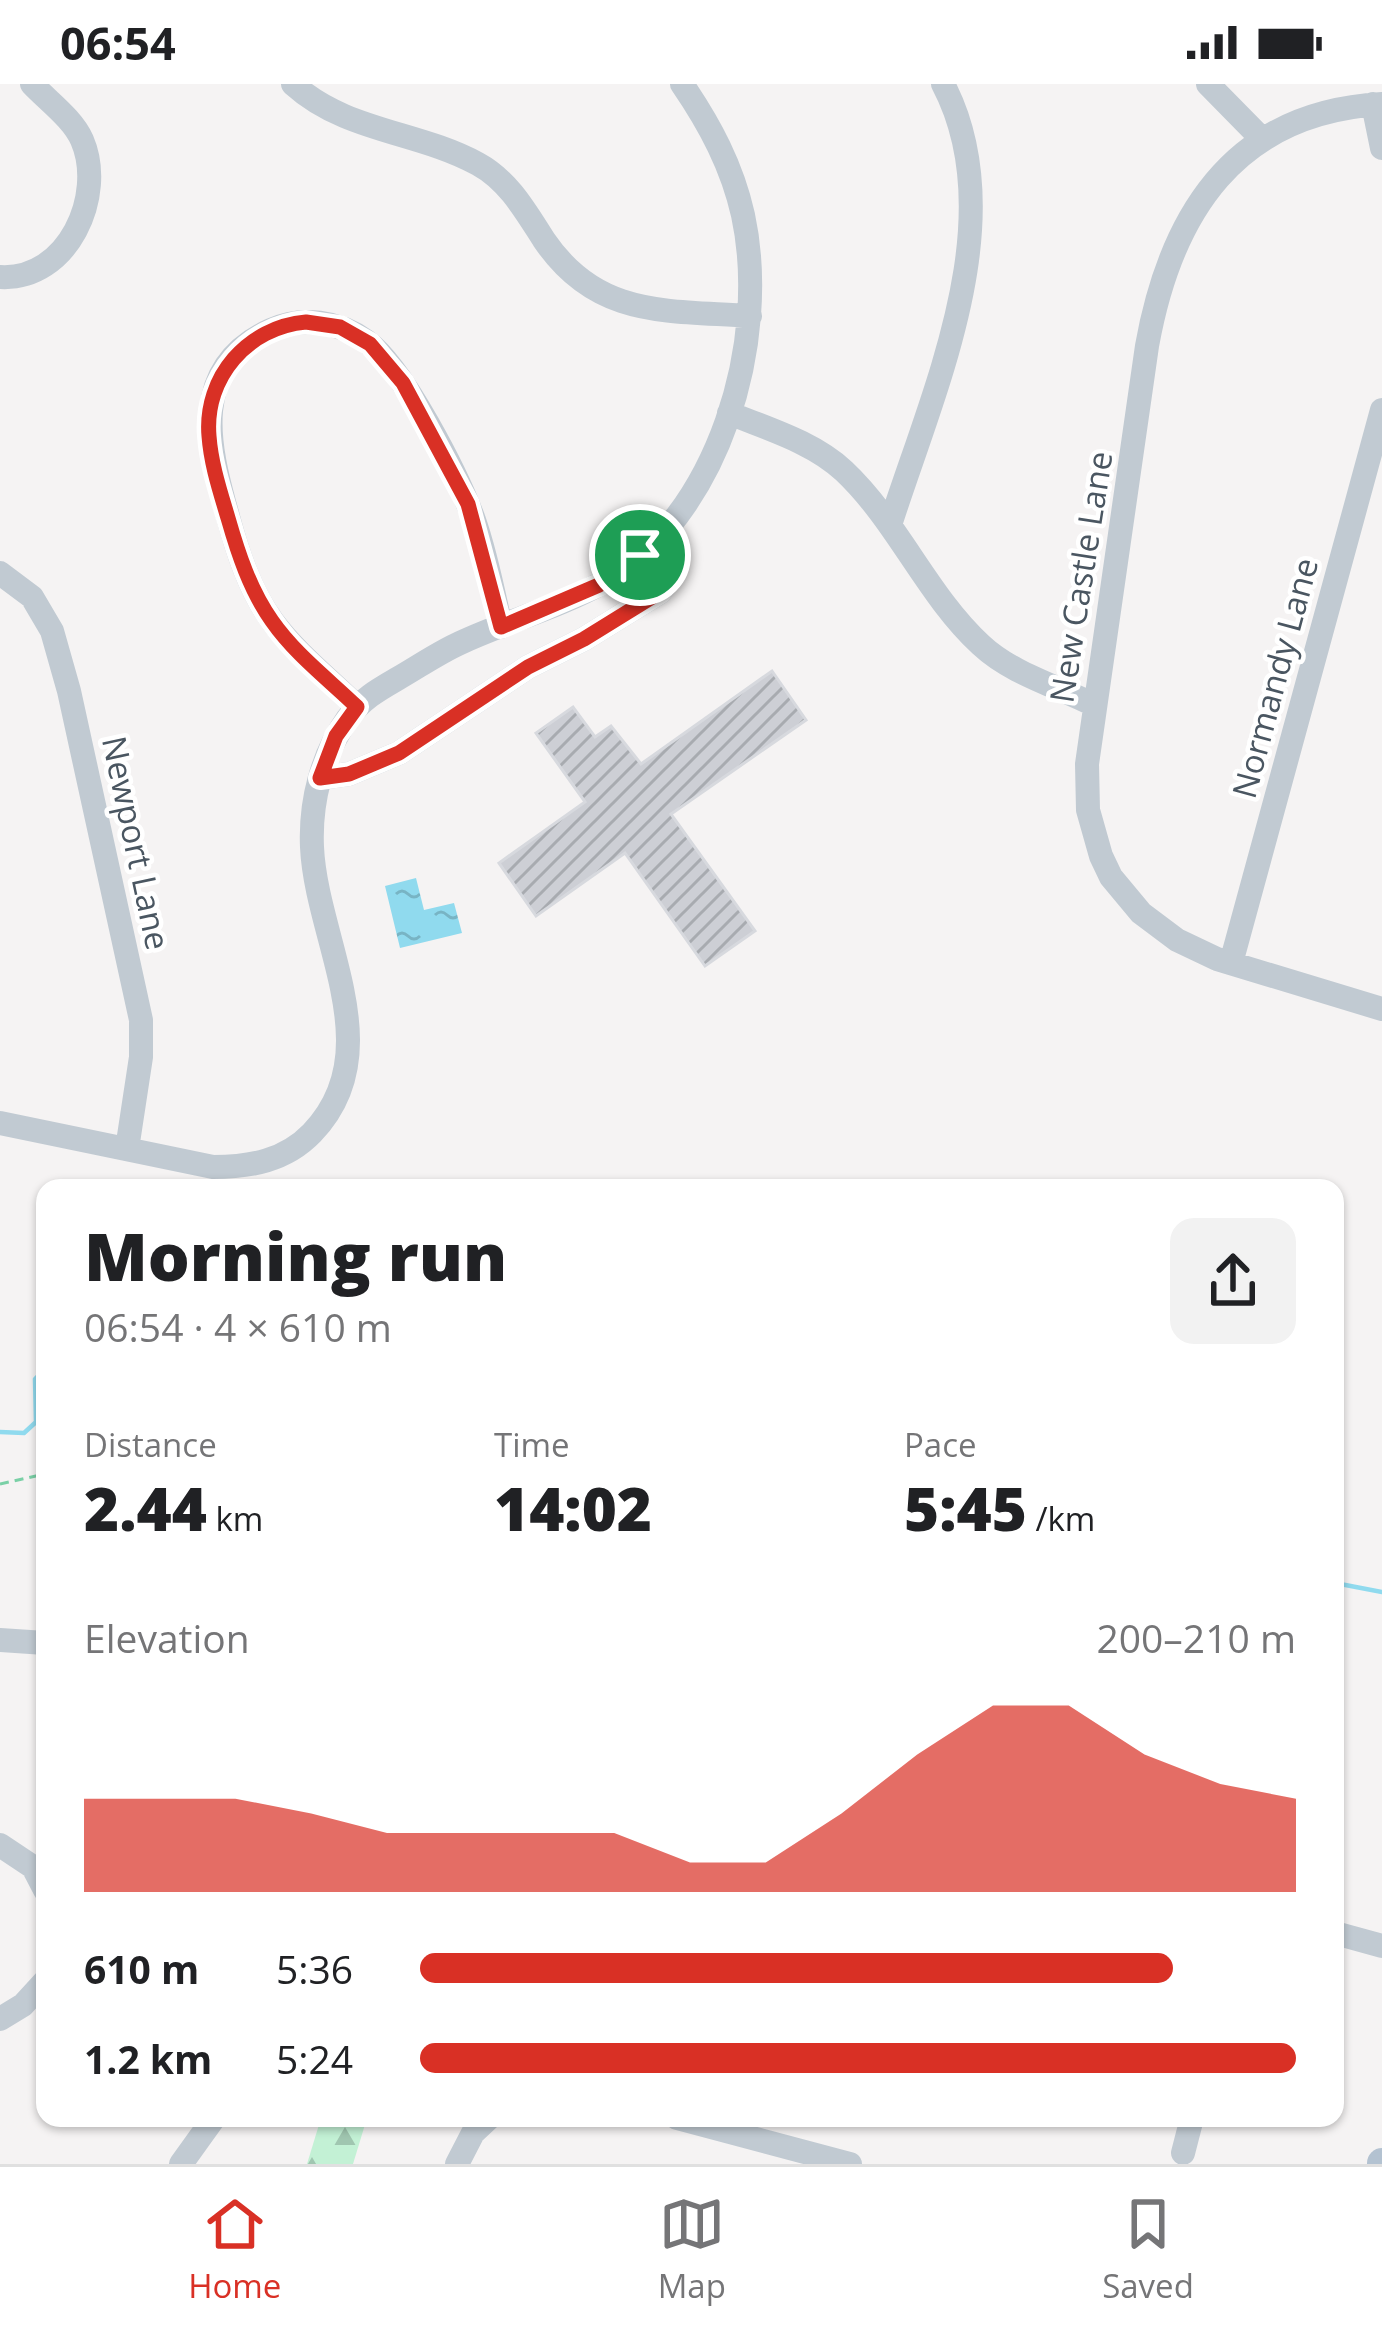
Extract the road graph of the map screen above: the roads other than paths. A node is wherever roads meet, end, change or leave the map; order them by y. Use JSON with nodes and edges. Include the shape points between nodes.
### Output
{"nodes":[{"id":1,"x":32,"y":84,"type":"edge"},
{"id":2,"x":293,"y":84,"type":"edge"},
{"id":3,"x":682,"y":84,"type":"edge"},
{"id":4,"x":943,"y":84,"type":"edge"},
{"id":5,"x":1208,"y":84,"type":"edge"},
{"id":6,"x":1377,"y":104,"type":"edge"},
{"id":7,"x":1261,"y":138,"type":"junction"},
{"id":8,"x":1382,"y":148,"type":"edge"},
{"id":9,"x":0,"y":277,"type":"edge"},
{"id":10,"x":750,"y":316,"type":"junction"},
{"id":11,"x":1382,"y":410,"type":"edge"},
{"id":12,"x":729,"y":413,"type":"junction"},
{"id":13,"x":890,"y":525,"type":"junction"},
{"id":14,"x":640,"y":555,"type":"junction"},
{"id":15,"x":0,"y":574,"type":"edge"},
{"id":16,"x":501,"y":627,"type":"junction"},
{"id":17,"x":1094,"y":705,"type":"junction"},
{"id":18,"x":357,"y":707,"type":"junction"},
{"id":19,"x":320,"y":778,"type":"junction"},
{"id":20,"x":1231,"y":963,"type":"junction"},
{"id":21,"x":1382,"y":1009,"type":"edge"},
{"id":22,"x":0,"y":1123,"type":"edge"},
{"id":23,"x":127,"y":1149,"type":"junction"},
{"id":24,"x":0,"y":1640,"type":"edge"},
{"id":25,"x":36,"y":1642,"type":"edge"},
{"id":26,"x":0,"y":1845,"type":"edge"},
{"id":27,"x":36,"y":1873,"type":"edge"},
{"id":28,"x":1344,"y":1935,"type":"edge"},
{"id":29,"x":1382,"y":1946,"type":"edge"},
{"id":30,"x":36,"y":1990,"type":"edge"},
{"id":31,"x":0,"y":2019,"type":"edge"},
{"id":32,"x":208,"y":2127,"type":"edge"},
{"id":33,"x":479,"y":2127,"type":"edge"},
{"id":34,"x":711,"y":2127,"type":"edge"},
{"id":35,"x":1190,"y":2127,"type":"edge"},
{"id":36,"x":1183,"y":2153,"type":"dead end"},
{"id":37,"x":181,"y":2164,"type":"edge"},
{"id":38,"x":457,"y":2164,"type":"edge"},
{"id":39,"x":850,"y":2164,"type":"edge"}],
"edges":[{"from":1,"to":9,"type":"street","via":[[79,133],[90,163],[88,195],[78,227],[57,254],[28,274]]},
{"from":2,"to":10,"type":"street","via":[[365,126],[491,173],[570,274],[608,298],[650,310]]},
{"from":3,"to":10,"type":"street","via":[[716,136],[735,186],[748,241]]},
{"from":4,"to":13,"type":"street","via":[[958,118],[971,202],[967,264]]},
{"from":5,"to":7,"type":"street"},
{"from":6,"to":7,"type":"street","name":"New Castle Lane","via":[[1319,114]]},
{"from":6,"to":8,"type":"street"},
{"from":7,"to":17,"type":"street","name":"New Castle Lane","via":[[1201,201],[1158,294]]},
{"from":10,"to":12,"type":"street"},
{"from":11,"to":20,"type":"street","name":"Normandy Lane"},
{"from":12,"to":13,"type":"street","via":[[828,458]]},
{"from":12,"to":14,"type":"street","via":[[688,498]]},
{"from":13,"to":17,"type":"street","via":[[983,646]]},
{"from":14,"to":16,"type":"street","via":[[599,585]]},
{"from":14,"to":19,"type":"street","via":[[666,582],[660,592],[399,753]]},
{"from":15,"to":23,"type":"street","name":"Newport Lane","via":[[32,597],[52,631],[69,691],[141,1020]]},
{"from":16,"to":18,"type":"street","via":[[418,666]]},
{"from":16,"to":18,"type":"street","via":[[468,504],[382,356],[323,323],[289,323],[257,337],[231,360],[211,406],[219,487],[270,619]]},
{"from":17,"to":20,"type":"street","name":"New Castle Lane","via":[[1088,810],[1111,878],[1159,928]]},
{"from":18,"to":19,"type":"street"},
{"from":19,"to":23,"type":"street","via":[[312,851],[348,1028],[335,1101],[305,1140],[262,1163],[213,1167]]},
{"from":20,"to":21,"type":"street","name":"New Castle Lane"},
{"from":22,"to":23,"type":"street"},
{"from":24,"to":25,"type":"street"},
{"from":26,"to":27,"type":"street"},
{"from":28,"to":29,"type":"street"},
{"from":30,"to":31,"type":"street"},
{"from":32,"to":37,"type":"street"},
{"from":33,"to":38,"type":"street"},
{"from":34,"to":39,"type":"street"},
{"from":35,"to":36,"type":"street"}]}
